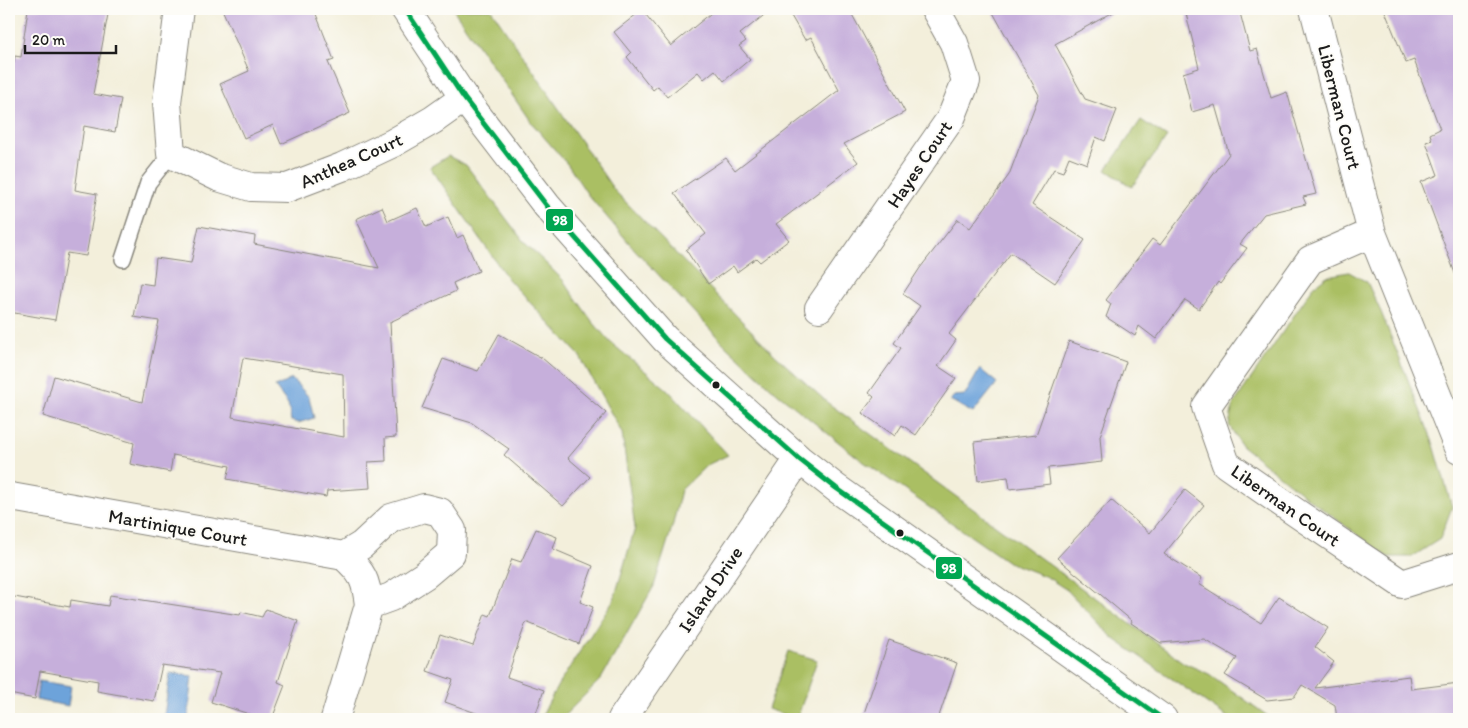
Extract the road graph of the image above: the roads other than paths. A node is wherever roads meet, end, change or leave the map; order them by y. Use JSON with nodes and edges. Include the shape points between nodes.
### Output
{"nodes":[{"id":1,"x":180,"y":9,"type":"edge"},
{"id":2,"x":405,"y":9,"type":"edge"},
{"id":3,"x":935,"y":9,"type":"edge"},
{"id":4,"x":1314,"y":9,"type":"edge"},
{"id":5,"x":464,"y":98,"type":"junction"},
{"id":6,"x":171,"y":154,"type":"junction"},
{"id":7,"x":1372,"y":233,"type":"junction"},
{"id":8,"x":123,"y":259,"type":"dead end"},
{"id":9,"x":819,"y":308,"type":"dead end"},
{"id":10,"x":1459,"y":450,"type":"edge"},
{"id":11,"x":799,"y":459,"type":"junction"},
{"id":12,"x":11,"y":497,"type":"dead end"},
{"id":13,"x":344,"y":556,"type":"junction"},
{"id":14,"x":1459,"y":566,"type":"edge"},
{"id":15,"x":369,"y":605,"type":"junction"},
{"id":16,"x":335,"y":719,"type":"edge"},
{"id":17,"x":622,"y":719,"type":"edge"},
{"id":18,"x":1163,"y":719,"type":"edge"}],
"edges":[{"from":1,"to":6,"type":"street","via":[[167,102]]},
{"from":2,"to":5,"type":"street"},
{"from":3,"to":9,"type":"street","name":"Hayes Court","via":[[954,43],[966,81],[951,118]]},
{"from":4,"to":7,"type":"street","name":"Liberman Court"},
{"from":5,"to":6,"type":"street","name":"Anthea Court","via":[[393,143],[287,188],[251,187],[218,177]]},
{"from":5,"to":11,"type":"street","via":[[547,206],[665,339]]},
{"from":6,"to":8,"type":"lane","via":[[148,182]]},
{"from":7,"to":10,"type":"street","name":"Liberman Court"},
{"from":7,"to":14,"type":"street","name":"Liberman Court","via":[[1310,260],[1206,406],[1226,464],[1402,584]]},
{"from":11,"to":17,"type":"street","name":"Island Drive"},
{"from":11,"to":18,"type":"street"},
{"from":12,"to":13,"type":"street","name":"Martinique Court"},
{"from":13,"to":15,"type":"street","via":[[357,568],[366,585]]},
{"from":13,"to":15,"type":"street","via":[[362,545],[392,518],[424,508],[440,512],[452,530],[451,553],[391,597]]},
{"from":15,"to":16,"type":"street"}]}
